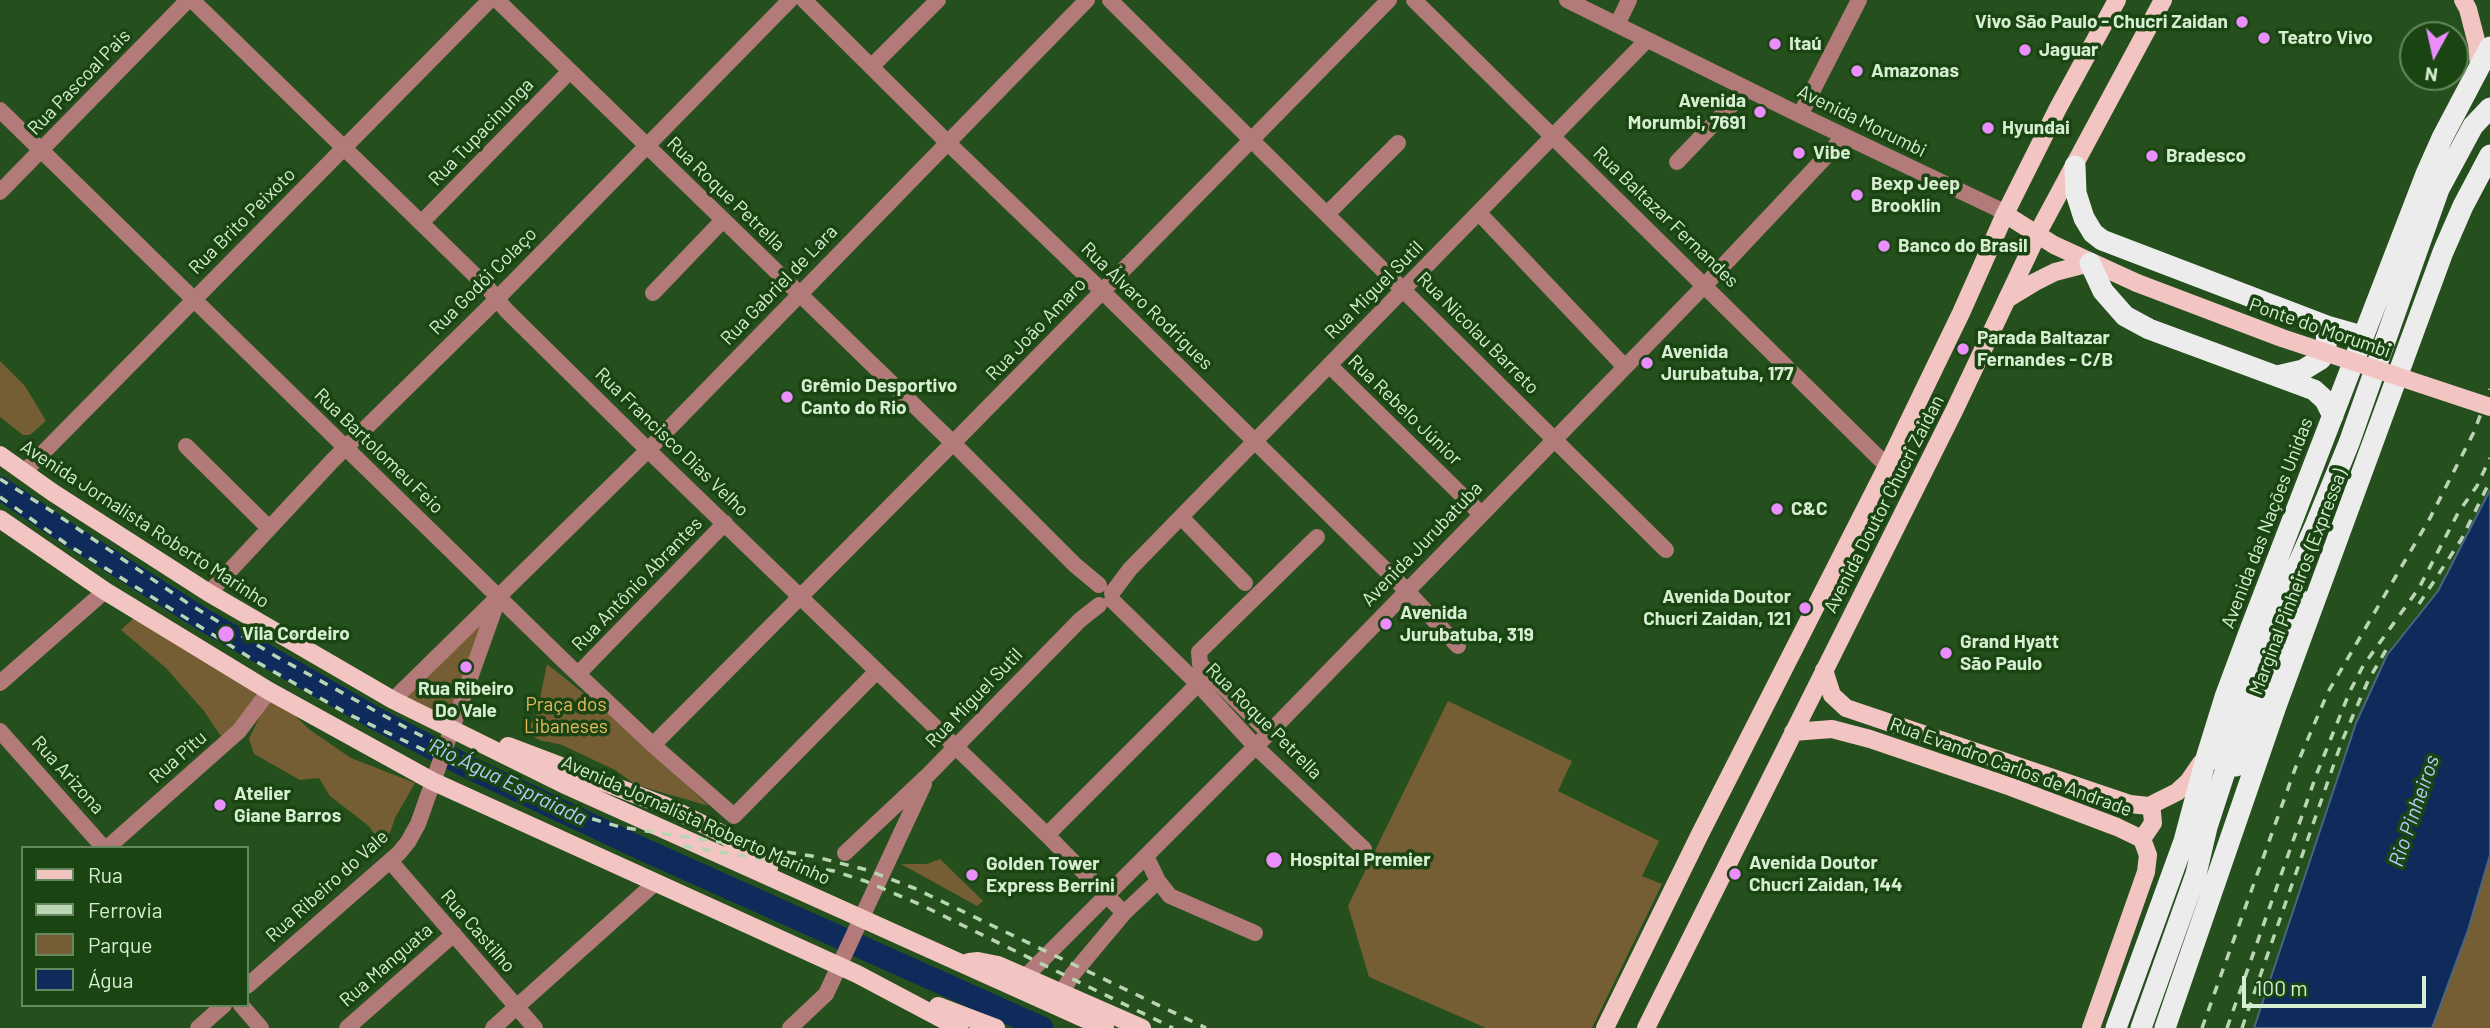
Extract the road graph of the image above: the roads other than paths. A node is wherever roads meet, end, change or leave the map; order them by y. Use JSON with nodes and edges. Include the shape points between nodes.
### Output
{"nodes":[{"id":1,"x":190,"y":0,"type":"edge"},
{"id":2,"x":491,"y":0,"type":"edge"},
{"id":3,"x":497,"y":0,"type":"edge"},
{"id":4,"x":790,"y":0,"type":"edge"},
{"id":5,"x":804,"y":0,"type":"edge"},
{"id":6,"x":938,"y":0,"type":"edge"},
{"id":7,"x":1087,"y":0,"type":"edge"},
{"id":8,"x":1110,"y":0,"type":"edge"},
{"id":9,"x":1389,"y":0,"type":"edge"},
{"id":10,"x":1414,"y":0,"type":"edge"},
{"id":11,"x":1567,"y":0,"type":"edge"},
{"id":12,"x":1629,"y":0,"type":"edge"},
{"id":13,"x":1858,"y":0,"type":"edge"},
{"id":14,"x":2117,"y":0,"type":"edge"},
{"id":15,"x":2163,"y":0,"type":"edge"},
{"id":16,"x":2463,"y":0,"type":"edge"},
{"id":17,"x":1617,"y":25,"type":"junction"},
{"id":18,"x":1647,"y":40,"type":"junction"},
{"id":19,"x":2490,"y":47,"type":"edge"},
{"id":20,"x":872,"y":66,"type":"junction"},
{"id":21,"x":2479,"y":66,"type":"junction"},
{"id":22,"x":570,"y":71,"type":"junction"},
{"id":23,"x":1747,"y":89,"type":"junction"},
{"id":24,"x":2490,"y":108,"type":"edge"},
{"id":25,"x":0,"y":110,"type":"edge"},
{"id":26,"x":1800,"y":115,"type":"junction"},
{"id":27,"x":1553,"y":136,"type":"junction"},
{"id":28,"x":1843,"y":136,"type":"junction"},
{"id":29,"x":1250,"y":140,"type":"junction"},
{"id":30,"x":1398,"y":143,"type":"dead end"},
{"id":31,"x":948,"y":144,"type":"junction"},
{"id":32,"x":646,"y":145,"type":"junction"},
{"id":33,"x":344,"y":149,"type":"junction"},
{"id":34,"x":40,"y":151,"type":"junction"},
{"id":35,"x":2489,"y":157,"type":"edge"},
{"id":36,"x":1677,"y":162,"type":"dead end"},
{"id":37,"x":2074,"y":166,"type":"junction"},
{"id":38,"x":0,"y":192,"type":"edge"},
{"id":39,"x":1479,"y":213,"type":"junction"},
{"id":40,"x":1327,"y":214,"type":"junction"},
{"id":41,"x":2005,"y":214,"type":"junction"},
{"id":42,"x":723,"y":220,"type":"junction"},
{"id":43,"x":421,"y":223,"type":"junction"},
{"id":44,"x":2037,"y":236,"type":"junction"},
{"id":45,"x":2090,"y":263,"type":"junction"},
{"id":46,"x":2137,"y":283,"type":"joint"},
{"id":47,"x":1705,"y":285,"type":"junction"},
{"id":48,"x":1404,"y":289,"type":"junction"},
{"id":49,"x":1102,"y":291,"type":"junction"},
{"id":50,"x":653,"y":293,"type":"dead end"},
{"id":51,"x":799,"y":294,"type":"junction"},
{"id":52,"x":496,"y":298,"type":"junction"},
{"id":53,"x":2007,"y":299,"type":"junction"},
{"id":54,"x":194,"y":300,"type":"junction"},
{"id":55,"x":2327,"y":326,"type":"junction"},
{"id":56,"x":2362,"y":336,"type":"junction"},
{"id":57,"x":1329,"y":365,"type":"junction"},
{"id":58,"x":1625,"y":367,"type":"junction"},
{"id":59,"x":2277,"y":376,"type":"junction"},
{"id":60,"x":2490,"y":407,"type":"edge"},
{"id":61,"x":2333,"y":416,"type":"junction"},
{"id":62,"x":1556,"y":438,"type":"junction"},
{"id":63,"x":1255,"y":442,"type":"junction"},
{"id":64,"x":953,"y":443,"type":"junction"},
{"id":65,"x":186,"y":446,"type":"dead end"},
{"id":66,"x":346,"y":447,"type":"junction"},
{"id":67,"x":648,"y":450,"type":"junction"},
{"id":68,"x":0,"y":455,"type":"edge"},
{"id":69,"x":1887,"y":466,"type":"junction"},
{"id":70,"x":24,"y":472,"type":"junction"},
{"id":71,"x":1481,"y":514,"type":"junction"},
{"id":72,"x":1181,"y":517,"type":"junction"},
{"id":73,"x":0,"y":519,"type":"edge"},
{"id":74,"x":725,"y":523,"type":"junction"},
{"id":75,"x":269,"y":528,"type":"junction"},
{"id":76,"x":1317,"y":537,"type":"dead end"},
{"id":77,"x":1665,"y":550,"type":"dead end"},
{"id":78,"x":2335,"y":550,"type":"junction"},
{"id":79,"x":1245,"y":583,"type":"dead end"},
{"id":80,"x":1406,"y":590,"type":"junction"},
{"id":81,"x":105,"y":591,"type":"junction"},
{"id":82,"x":209,"y":593,"type":"junction"},
{"id":83,"x":1102,"y":595,"type":"junction"},
{"id":84,"x":499,"y":597,"type":"junction"},
{"id":85,"x":801,"y":597,"type":"junction"},
{"id":86,"x":2278,"y":611,"type":"junction"},
{"id":87,"x":1458,"y":646,"type":"dead end"},
{"id":88,"x":1824,"y":670,"type":"junction"},
{"id":89,"x":876,"y":672,"type":"junction"},
{"id":90,"x":578,"y":674,"type":"junction"},
{"id":91,"x":0,"y":683,"type":"edge"},
{"id":92,"x":1198,"y":684,"type":"junction"},
{"id":93,"x":269,"y":691,"type":"junction"},
{"id":94,"x":393,"y":700,"type":"junction"},
{"id":95,"x":1842,"y":705,"type":"junction"},
{"id":96,"x":1832,"y":729,"type":"junction"},
{"id":97,"x":0,"y":731,"type":"edge"},
{"id":98,"x":1793,"y":732,"type":"junction"},
{"id":99,"x":1269,"y":733,"type":"junction"},
{"id":100,"x":449,"y":736,"type":"junction"},
{"id":101,"x":653,"y":745,"type":"junction"},
{"id":102,"x":955,"y":746,"type":"junction"},
{"id":103,"x":1256,"y":747,"type":"junction"},
{"id":104,"x":2207,"y":754,"type":"junction"},
{"id":105,"x":435,"y":775,"type":"junction"},
{"id":106,"x":928,"y":775,"type":"junction"},
{"id":107,"x":2149,"y":806,"type":"junction"},
{"id":108,"x":1047,"y":835,"type":"junction"},
{"id":109,"x":2142,"y":839,"type":"junction"},
{"id":110,"x":2184,"y":841,"type":"junction"},
{"id":111,"x":104,"y":846,"type":"edge"},
{"id":112,"x":108,"y":846,"type":"edge"},
{"id":113,"x":1364,"y":849,"type":"dead end"},
{"id":114,"x":845,"y":853,"type":"dead end"},
{"id":115,"x":1146,"y":856,"type":"junction"},
{"id":116,"x":390,"y":861,"type":"junction"},
{"id":117,"x":2198,"y":868,"type":"junction"},
{"id":118,"x":1158,"y":881,"type":"junction"},
{"id":119,"x":654,"y":884,"type":"junction"},
{"id":120,"x":1106,"y":896,"type":"junction"},
{"id":121,"x":1124,"y":914,"type":"junction"},
{"id":122,"x":858,"y":924,"type":"junction"},
{"id":123,"x":1255,"y":933,"type":"dead end"},
{"id":124,"x":454,"y":934,"type":"junction"},
{"id":125,"x":843,"y":960,"type":"junction"},
{"id":126,"x":1021,"y":982,"type":"junction"},
{"id":127,"x":878,"y":984,"type":"junction"},
{"id":128,"x":248,"y":985,"type":"edge"},
{"id":129,"x":1062,"y":992,"type":"junction"},
{"id":130,"x":222,"y":1007,"type":"edge"},
{"id":131,"x":243,"y":1007,"type":"edge"},
{"id":132,"x":517,"y":1007,"type":"junction"},
{"id":133,"x":198,"y":1028,"type":"edge"},
{"id":134,"x":261,"y":1028,"type":"edge"},
{"id":135,"x":346,"y":1028,"type":"edge"},
{"id":136,"x":494,"y":1028,"type":"edge"},
{"id":137,"x":536,"y":1028,"type":"edge"},
{"id":138,"x":790,"y":1028,"type":"edge"},
{"id":139,"x":960,"y":1028,"type":"edge"},
{"id":140,"x":996,"y":1028,"type":"edge"},
{"id":141,"x":1105,"y":1028,"type":"edge"},
{"id":142,"x":1142,"y":1028,"type":"edge"},
{"id":143,"x":1605,"y":1028,"type":"edge"},
{"id":144,"x":1646,"y":1028,"type":"edge"},
{"id":145,"x":2091,"y":1028,"type":"edge"},
{"id":146,"x":2116,"y":1028,"type":"edge"},
{"id":147,"x":2141,"y":1028,"type":"edge"},
{"id":148,"x":2165,"y":1028,"type":"edge"}],
"edges":[{"from":1,"to":33,"type":"street","name":"Rua Francisco Dias Velho"},
{"from":1,"to":34,"type":"street","name":"Rua Pascoal Pais"},
{"from":2,"to":33,"type":"street","name":"Rua Brito Peixoto"},
{"from":3,"to":22,"type":"street","name":"Rua Roque Petrella"},
{"from":4,"to":32,"type":"street","name":"Rua Godói Colaço"},
{"from":5,"to":20,"type":"street","name":"Rua Álvaro Rodrigues"},
{"from":6,"to":20,"type":"street"},
{"from":7,"to":31,"type":"street","name":"Rua Gabriel de Lara"},
{"from":8,"to":29,"type":"street","name":"Rua Nicolau Barreto"},
{"from":9,"to":29,"type":"street","name":"Rua João Amaro"},
{"from":10,"to":27,"type":"street","name":"Rua Baltazar Fernandes"},
{"from":11,"to":17,"type":"street","name":"Avenida Morumbi"},
{"from":12,"to":17,"type":"street"},
{"from":13,"to":26,"type":"street"},
{"from":14,"to":41,"type":"main road","name":"Avenida Doutor Chucri Zaidan"},
{"from":15,"to":37,"type":"main road","name":"Avenida Doutor Chucri Zaidan"},
{"from":16,"to":21,"type":"main road"},
{"from":17,"to":18,"type":"street","name":"Avenida Morumbi"},
{"from":18,"to":23,"type":"street","name":"Avenida Morumbi"},
{"from":18,"to":27,"type":"street","name":"Rua Miguel Sutil"},
{"from":19,"to":21,"type":"highway","name":"Avenida das Nações Unidas"},
{"from":20,"to":31,"type":"street","name":"Rua Álvaro Rodrigues"},
{"from":21,"to":56,"type":"highway","name":"Avenida das Nações Unidas","via":[[2426,174]]},
{"from":22,"to":32,"type":"street","name":"Rua Roque Petrella"},
{"from":22,"to":43,"type":"street","name":"Rua Tupacinunga"},
{"from":23,"to":26,"type":"street","name":"Avenida Morumbi"},
{"from":23,"to":36,"type":"street"},
{"from":24,"to":86,"type":"highway","via":[[2473,126],[2439,189],[2325,502]]},
{"from":25,"to":34,"type":"street","name":"Rua Bartolomeu Feio"},
{"from":26,"to":28,"type":"street","name":"Avenida Morumbi"},
{"from":27,"to":39,"type":"street","name":"Rua Miguel Sutil"},
{"from":27,"to":47,"type":"street","name":"Rua Baltazar Fernandes"},
{"from":28,"to":41,"type":"street","name":"Avenida Morumbi"},
{"from":28,"to":47,"type":"street","name":"Avenida Jurubatuba"},
{"from":29,"to":40,"type":"street","name":"Rua Nicolau Barreto"},
{"from":29,"to":49,"type":"street","name":"Rua João Amaro"},
{"from":30,"to":40,"type":"street"},
{"from":31,"to":49,"type":"street","name":"Rua Álvaro Rodrigues"},
{"from":31,"to":51,"type":"street","name":"Rua Gabriel de Lara"},
{"from":32,"to":42,"type":"street","name":"Rua Roque Petrella"},
{"from":32,"to":52,"type":"street","name":"Rua Godói Colaço"},
{"from":33,"to":43,"type":"street","name":"Rua Francisco Dias Velho"},
{"from":33,"to":54,"type":"street","name":"Rua Brito Peixoto"},
{"from":34,"to":38,"type":"street","name":"Rua Pascoal Pais"},
{"from":34,"to":54,"type":"street","name":"Rua Bartolomeu Feio"},
{"from":35,"to":78,"type":"highway","name":"Marginal Pinheiros (Expressa)","via":[[2443,252]]},
{"from":37,"to":44,"type":"main road","name":"Avenida Doutor Chucri Zaidan"},
{"from":37,"to":55,"type":"highway","via":[[2084,218],[2102,240]]},
{"from":39,"to":48,"type":"street","name":"Rua Miguel Sutil"},
{"from":39,"to":58,"type":"street"},
{"from":40,"to":48,"type":"street","name":"Rua Nicolau Barreto"},
{"from":41,"to":44,"type":"main road","name":"Avenida Morumbi"},
{"from":41,"to":69,"type":"main road","name":"Avenida Doutor Chucri Zaidan"},
{"from":42,"to":50,"type":"street"},
{"from":42,"to":51,"type":"street","name":"Rua Roque Petrella"},
{"from":43,"to":52,"type":"street","name":"Rua Francisco Dias Velho"},
{"from":44,"to":45,"type":"main road","name":"Avenida Morumbi"},
{"from":44,"to":53,"type":"main road","name":"Avenida Doutor Chucri Zaidan"},
{"from":45,"to":46,"type":"main road","name":"Avenida Morumbi"},
{"from":45,"to":53,"type":"main road","via":[[2055,272]]},
{"from":45,"to":59,"type":"highway","via":[[2103,291],[2125,316]]},
{"from":46,"to":60,"type":"main road","name":"Ponte do Morumbi","bridge":true},
{"from":47,"to":58,"type":"street","name":"Avenida Jurubatuba"},
{"from":47,"to":69,"type":"street","name":"Rua Baltazar Fernandes"},
{"from":48,"to":57,"type":"street","name":"Rua Miguel Sutil"},
{"from":48,"to":62,"type":"street","name":"Rua Nicolau Barreto"},
{"from":49,"to":63,"type":"street","name":"Rua Álvaro Rodrigues"},
{"from":49,"to":64,"type":"street","name":"Rua João Amaro"},
{"from":51,"to":64,"type":"street","name":"Rua Roque Petrella"},
{"from":51,"to":67,"type":"street","name":"Rua Gabriel de Lara"},
{"from":52,"to":66,"type":"street","name":"Rua Godói Colaço"},
{"from":52,"to":67,"type":"street","name":"Rua Francisco Dias Velho"},
{"from":53,"to":88,"type":"main road","name":"Avenida Doutor Chucri Zaidan"},
{"from":54,"to":66,"type":"street","name":"Rua Bartolomeu Feio"},
{"from":54,"to":70,"type":"street","name":"Rua Brito Peixoto"},
{"from":55,"to":56,"type":"highway"},
{"from":55,"to":59,"type":"highway","via":[[2321,359],[2304,370]]},
{"from":56,"to":61,"type":"highway","name":"Avenida das Nações Unidas"},
{"from":57,"to":63,"type":"street","name":"Rua Miguel Sutil"},
{"from":57,"to":71,"type":"street","name":"Rua Rebelo Júnior"},
{"from":58,"to":62,"type":"street","name":"Avenida Jurubatuba"},
{"from":59,"to":61,"type":"highway","via":[[2314,390]]},
{"from":61,"to":104,"type":"highway","name":"Avenida das Nações Unidas"},
{"from":62,"to":71,"type":"street","name":"Avenida Jurubatuba"},
{"from":62,"to":77,"type":"street","name":"Rua Nicolau Barreto"},
{"from":63,"to":72,"type":"street","name":"Rua Miguel Sutil"},
{"from":63,"to":80,"type":"street","name":"Rua Álvaro Rodrigues"},
{"from":64,"to":83,"type":"street","name":"Rua Roque Petrella"},
{"from":64,"to":85,"type":"street","name":"Rua João Amaro"},
{"from":65,"to":75,"type":"street"},
{"from":66,"to":75,"type":"street","name":"Rua Godói Colaço"},
{"from":66,"to":84,"type":"street","name":"Rua Bartolomeu Feio"},
{"from":67,"to":74,"type":"street","name":"Rua Francisco Dias Velho"},
{"from":67,"to":84,"type":"street","name":"Rua Gabriel de Lara"},
{"from":68,"to":70,"type":"main road","name":"Avenida Jornalista Roberto Marinho"},
{"from":69,"to":143,"type":"main road","name":"Avenida Doutor Chucri Zaidan"},
{"from":70,"to":82,"type":"main road","name":"Avenida Jornalista Roberto Marinho"},
{"from":71,"to":80,"type":"street","name":"Avenida Jurubatuba"},
{"from":72,"to":79,"type":"street"},
{"from":72,"to":83,"type":"street","name":"Rua Miguel Sutil"},
{"from":73,"to":81,"type":"main road"},
{"from":74,"to":85,"type":"street","name":"Rua Francisco Dias Velho"},
{"from":74,"to":90,"type":"street","name":"Rua Antônio Abrantes"},
{"from":75,"to":82,"type":"street","name":"Rua Godói Colaço"},
{"from":76,"to":99,"type":"street","via":[[1199,652],[1200,664]]},
{"from":78,"to":117,"type":"highway","via":[[2278,650]]},
{"from":78,"to":148,"type":"highway","name":"Marginal Pinheiros (Expressa)"},
{"from":80,"to":87,"type":"street","name":"Rua Álvaro Rodrigues"},
{"from":80,"to":99,"type":"street","name":"Avenida Jurubatuba"},
{"from":81,"to":91,"type":"street"},
{"from":81,"to":93,"type":"main road"},
{"from":82,"to":94,"type":"main road","name":"Avenida Jornalista Roberto Marinho"},
{"from":83,"to":92,"type":"street","name":"Rua Roque Petrella"},
{"from":83,"to":102,"type":"street","name":"Rua Miguel Sutil"},
{"from":84,"to":90,"type":"street","name":"Rua Bartolomeu Feio"},
{"from":84,"to":94,"type":"street","name":"Rua Gabriel de Lara"},
{"from":84,"to":100,"type":"street","name":"Rua Gabriel de Lara"},
{"from":85,"to":89,"type":"street","name":"Rua Francisco Dias Velho"},
{"from":85,"to":101,"type":"street","name":"Rua João Amaro"},
{"from":86,"to":110,"type":"highway"},
{"from":86,"to":117,"type":"highway","via":[[2217,795]]},
{"from":88,"to":95,"type":"main road","via":[[1828,687]]},
{"from":88,"to":98,"type":"main road","name":"Avenida Doutor Chucri Zaidan"},
{"from":89,"to":101,"type":"street","name":"Rua Bartolomeu Feio","via":[[734,816]]},
{"from":89,"to":102,"type":"street","name":"Rua Francisco Dias Velho"},
{"from":90,"to":101,"type":"street","name":"Rua Bartolomeu Feio"},
{"from":92,"to":103,"type":"street","name":"Rua Roque Petrella"},
{"from":92,"to":108,"type":"street"},
{"from":93,"to":105,"type":"main road"},
{"from":93,"to":112,"type":"street","name":"Rua Pitu","via":[[239,731]]},
{"from":94,"to":100,"type":"main road","name":"Avenida Jornalista Roberto Marinho"},
{"from":95,"to":96,"type":"main road","via":[[1833,712]]},
{"from":95,"to":107,"type":"main road","name":"Rua Evandro Carlos de Andrade","via":[[2046,777]]},
{"from":96,"to":98,"type":"main road","name":"Rua Evandro Carlos de Andrade"},
{"from":96,"to":109,"type":"main road","name":"Rua Evandro Carlos de Andrade","via":[[1991,779]]},
{"from":97,"to":111,"type":"street","name":"Rua Arizona"},
{"from":98,"to":144,"type":"main road","name":"Avenida Doutor Chucri Zaidan"},
{"from":99,"to":103,"type":"street","name":"Avenida Jurubatuba"},
{"from":100,"to":105,"type":"street","name":"Rua Ribeiro do Vale"},
{"from":100,"to":122,"type":"main road","name":"Avenida Jornalista Roberto Marinho","via":[[794,887]]},
{"from":102,"to":106,"type":"street","name":"Rua Miguel Sutil"},
{"from":102,"to":108,"type":"street","name":"Rua Francisco Dias Velho"},
{"from":103,"to":113,"type":"street","name":"Rua Roque Petrella"},
{"from":103,"to":115,"type":"street","name":"Avenida Jurubatuba"},
{"from":104,"to":107,"type":"main road","name":"Rua Evandro Carlos de Andrade","via":[[2182,787]]},
{"from":104,"to":110,"type":"highway","name":"Avenida das Nações Unidas"},
{"from":105,"to":116,"type":"street","name":"Rua Ribeiro do Vale","via":[[418,824]]},
{"from":105,"to":119,"type":"main road"},
{"from":106,"to":114,"type":"street","name":"Rua Miguel Sutil"},
{"from":106,"to":122,"type":"street","name":"Rua Miguel Sutil"},
{"from":107,"to":109,"type":"main road","via":[[2153,823]]},
{"from":108,"to":120,"type":"street","name":"Rua Francisco Dias Velho"},
{"from":109,"to":145,"type":"main road","name":"Rua Evandro Carlos de Andrade","via":[[2148,855],[2146,872]]},
{"from":110,"to":146,"type":"highway","name":"Avenida das Nações Unidas"},
{"from":115,"to":118,"type":"street"},
{"from":115,"to":120,"type":"street","name":"Avenida Jurubatuba"},
{"from":116,"to":124,"type":"street","name":"Rua Castilho"},
{"from":116,"to":128,"type":"street","name":"Rua Ribeiro do Vale"},
{"from":117,"to":147,"type":"highway"},
{"from":118,"to":121,"type":"street"},
{"from":118,"to":123,"type":"street","via":[[1170,896]]},
{"from":119,"to":125,"type":"main road"},
{"from":119,"to":132,"type":"street"},
{"from":120,"to":121,"type":"street","name":"Rua Francisco Dias Velho"},
{"from":120,"to":126,"type":"street","name":"Avenida Jurubatuba"},
{"from":121,"to":129,"type":"street"},
{"from":122,"to":125,"type":"street","name":"Rua Miguel Sutil"},
{"from":122,"to":126,"type":"main road","name":"Avenida Jornalista Roberto Marinho"},
{"from":124,"to":132,"type":"street","name":"Rua Castilho"},
{"from":124,"to":135,"type":"street","name":"Rua Manguata"},
{"from":125,"to":127,"type":"main road"},
{"from":125,"to":138,"type":"street","name":"Rua Miguel Sutil","via":[[826,994]]},
{"from":126,"to":129,"type":"main road"},
{"from":126,"to":141,"type":"main road"},
{"from":127,"to":139,"type":"main road"},
{"from":127,"to":140,"type":"main road"},
{"from":129,"to":142,"type":"main road"},
{"from":130,"to":133,"type":"street"},
{"from":131,"to":134,"type":"street"},
{"from":132,"to":136,"type":"street"},
{"from":132,"to":137,"type":"street","name":"Rua Castilho"}]}
